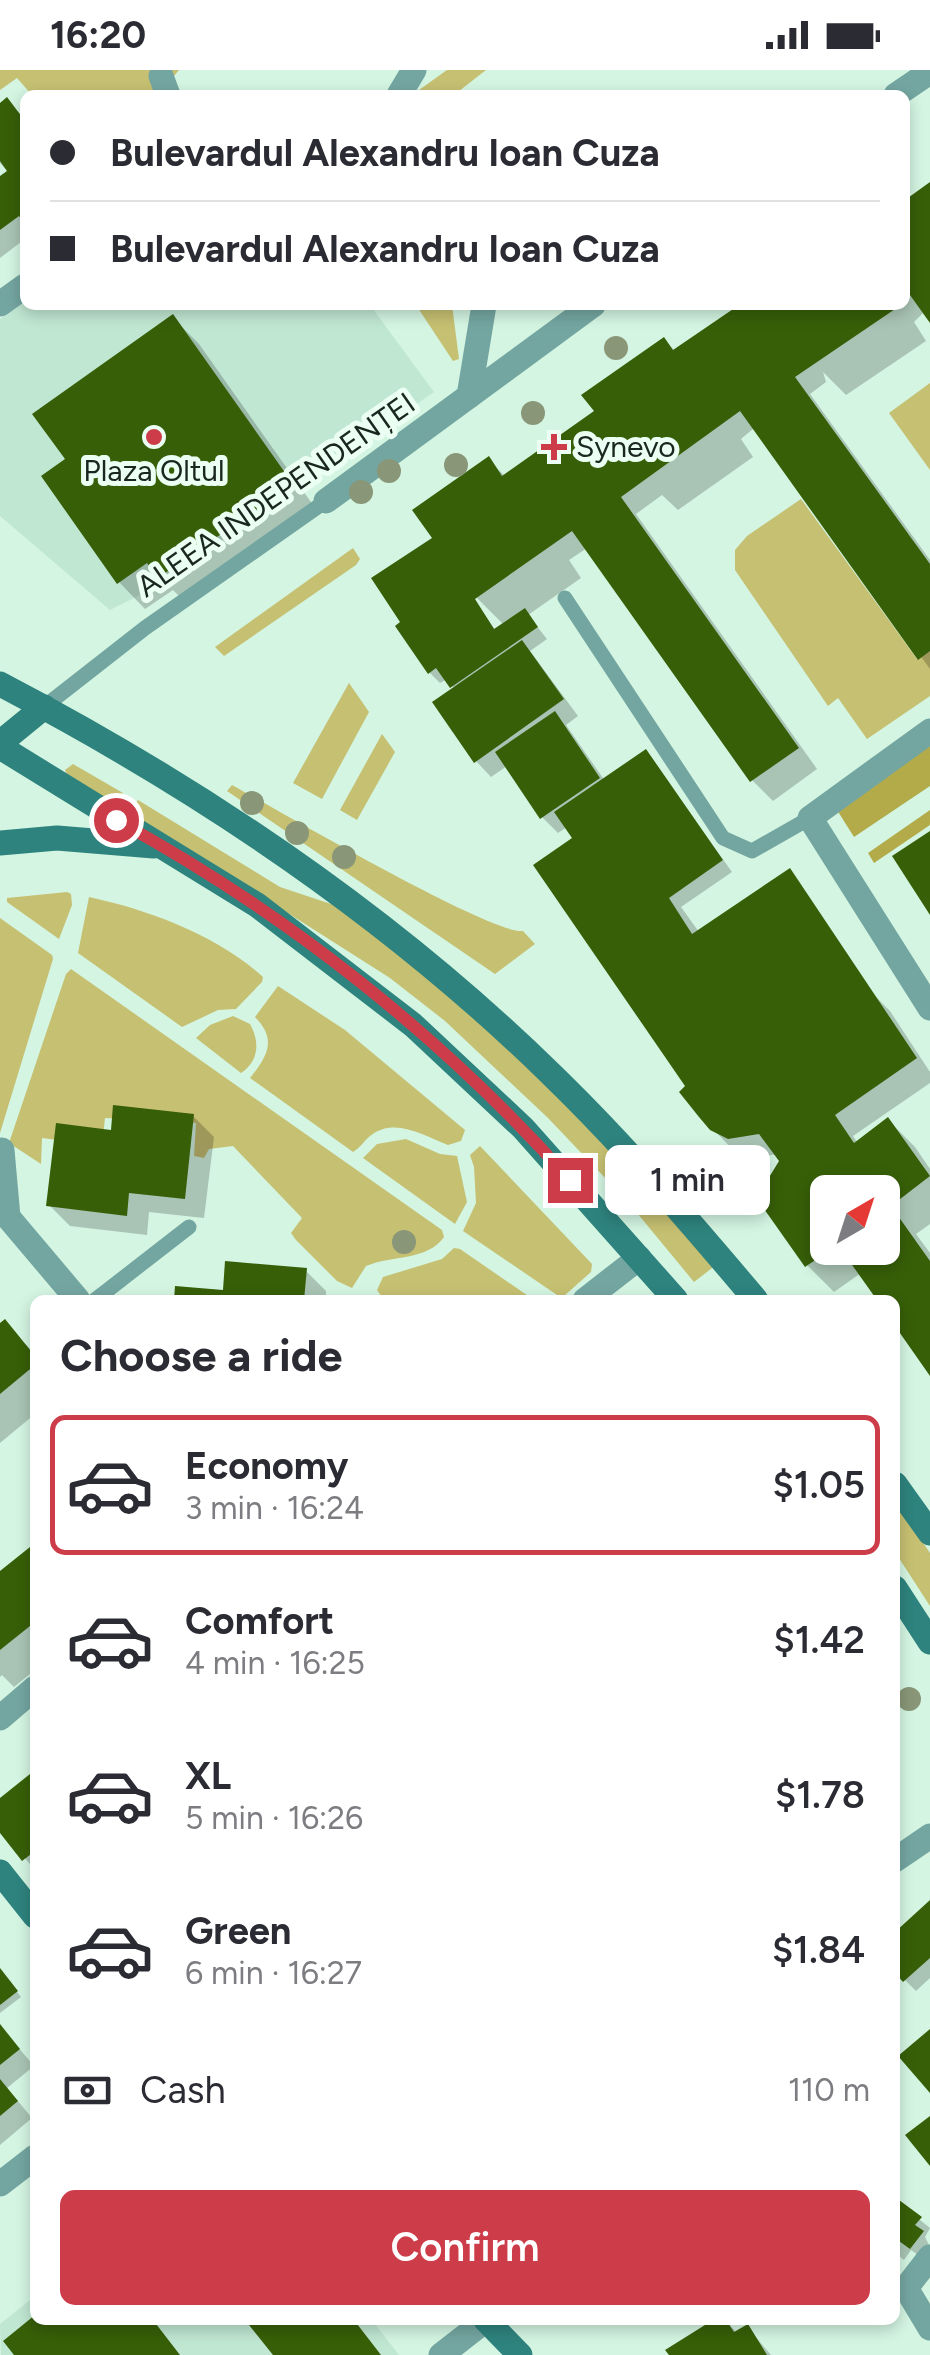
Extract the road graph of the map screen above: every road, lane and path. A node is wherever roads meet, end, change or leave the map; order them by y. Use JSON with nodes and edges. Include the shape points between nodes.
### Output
{"nodes":[{"id":1,"x":930,"y":72,"type":"edge"},
{"id":2,"x":903,"y":90,"type":"edge"},
{"id":3,"x":483,"y":310,"type":"edge"},
{"id":4,"x":586,"y":310,"type":"edge"},
{"id":5,"x":469,"y":396,"type":"junction"},
{"id":6,"x":326,"y":502,"type":"joint"},
{"id":7,"x":565,"y":598,"type":"dead end"},
{"id":8,"x":0,"y":684,"type":"edge"},
{"id":9,"x":44,"y":707,"type":"junction"},
{"id":10,"x":930,"y":731,"type":"edge"},
{"id":11,"x":0,"y":745,"type":"edge"},
{"id":12,"x":810,"y":818,"type":"junction"},
{"id":13,"x":0,"y":843,"type":"edge"},
{"id":14,"x":166,"y":847,"type":"junction"},
{"id":15,"x":930,"y":1008,"type":"edge"},
{"id":16,"x":2,"y":1150,"type":"edge"},
{"id":17,"x":4,"y":1220,"type":"edge"},
{"id":18,"x":188,"y":1228,"type":"dead end"},
{"id":19,"x":639,"y":1258,"type":"junction"},
{"id":20,"x":73,"y":1295,"type":"edge"},
{"id":21,"x":101,"y":1295,"type":"edge"},
{"id":22,"x":591,"y":1295,"type":"edge"},
{"id":23,"x":672,"y":1295,"type":"edge"},
{"id":24,"x":752,"y":1295,"type":"edge"},
{"id":25,"x":900,"y":1491,"type":"edge"},
{"id":26,"x":930,"y":1534,"type":"edge"},
{"id":27,"x":900,"y":1596,"type":"edge"},
{"id":28,"x":930,"y":1642,"type":"edge"},
{"id":29,"x":30,"y":1692,"type":"edge"},
{"id":30,"x":0,"y":1718,"type":"edge"},
{"id":31,"x":930,"y":1836,"type":"edge"},
{"id":32,"x":900,"y":1857,"type":"edge"},
{"id":33,"x":0,"y":1872,"type":"edge"},
{"id":34,"x":30,"y":1910,"type":"edge"},
{"id":35,"x":30,"y":2161,"type":"edge"},
{"id":36,"x":0,"y":2184,"type":"edge"},
{"id":37,"x":930,"y":2256,"type":"edge"},
{"id":38,"x":479,"y":2325,"type":"edge"},
{"id":39,"x":491,"y":2325,"type":"edge"},
{"id":40,"x":930,"y":2328,"type":"edge"},
{"id":41,"x":440,"y":2355,"type":"edge"},
{"id":42,"x":520,"y":2355,"type":"edge"}],
"edges":[{"from":1,"to":2,"type":"street"},
{"from":3,"to":5,"type":"street"},
{"from":4,"to":5,"type":"street","name":"ALEEA INDEPENDENȚEI"},
{"from":5,"to":6,"type":"street","name":"ALEEA INDEPENDENȚEI"},
{"from":6,"to":9,"type":"lane","name":"ALEEA INDEPENDENȚEI"},
{"from":7,"to":12,"type":"lane","via":[[723,838],[752,851]]},
{"from":8,"to":9,"type":"main road"},
{"from":9,"to":11,"type":"main road","name":"ALEEA INDEPENDENȚEI"},
{"from":9,"to":24,"type":"main road","via":[[317,878],[442,977],[552,1075]]},
{"from":10,"to":12,"type":"street"},
{"from":11,"to":14,"type":"main road"},
{"from":12,"to":15,"type":"street"},
{"from":13,"to":14,"type":"main road","via":[[57,838]]},
{"from":14,"to":19,"type":"main road","via":[[257,905],[412,1025],[523,1128]]},
{"from":16,"to":17,"type":"street"},
{"from":17,"to":20,"type":"street"},
{"from":18,"to":21,"type":"lane"},
{"from":19,"to":22,"type":"street"},
{"from":19,"to":23,"type":"main road"},
{"from":25,"to":26,"type":"main road"},
{"from":27,"to":28,"type":"main road"},
{"from":29,"to":30,"type":"street"},
{"from":31,"to":32,"type":"street"},
{"from":33,"to":34,"type":"main road"},
{"from":35,"to":36,"type":"street"},
{"from":37,"to":40,"type":"street","via":[[906,2288]]},
{"from":38,"to":41,"type":"street"},
{"from":39,"to":42,"type":"main road"}]}
